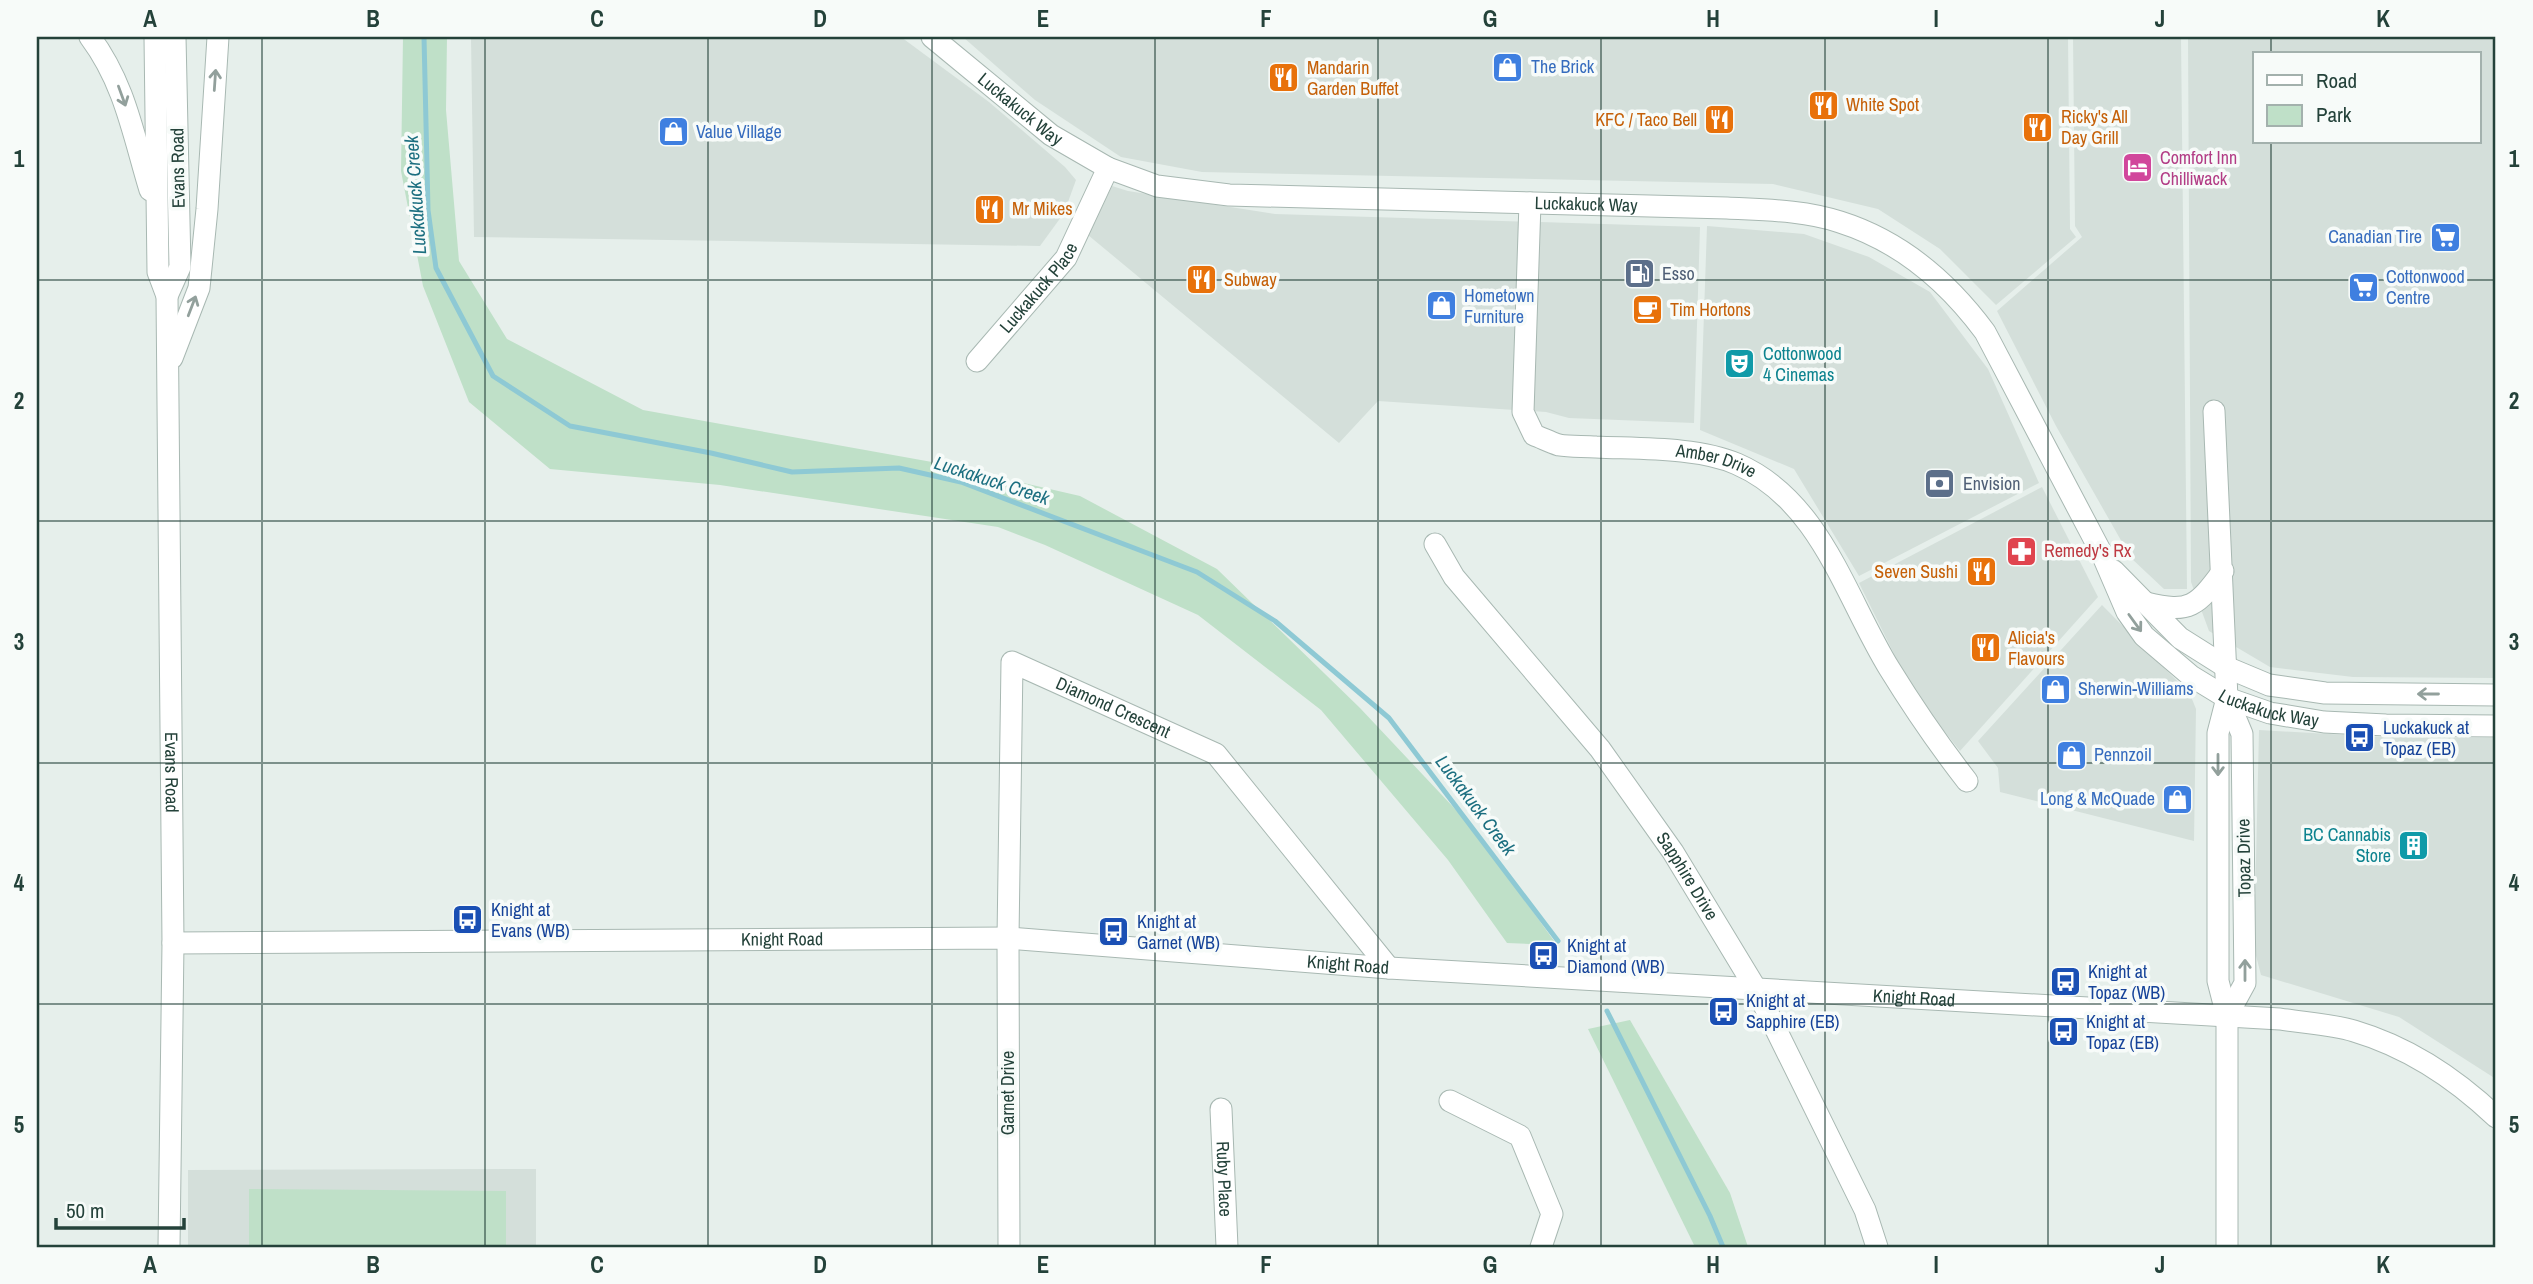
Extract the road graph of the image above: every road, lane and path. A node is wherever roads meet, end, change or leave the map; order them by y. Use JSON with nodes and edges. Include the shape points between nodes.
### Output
{"nodes":[{"id":1,"x":90,"y":37,"type":"edge"},
{"id":2,"x":155,"y":37,"type":"edge"},
{"id":3,"x":176,"y":37,"type":"edge"},
{"id":4,"x":218,"y":37,"type":"edge"},
{"id":5,"x":932,"y":37,"type":"edge"},
{"id":6,"x":1108,"y":168,"type":"junction"},
{"id":7,"x":1530,"y":202,"type":"junction"},
{"id":8,"x":157,"y":211,"type":"junction"},
{"id":9,"x":167,"y":296,"type":"junction"},
{"id":10,"x":977,"y":361,"type":"dead end"},
{"id":11,"x":167,"y":369,"type":"junction"},
{"id":12,"x":2214,"y":411,"type":"dead end"},
{"id":13,"x":1435,"y":544,"type":"dead end"},
{"id":14,"x":2106,"y":562,"type":"junction"},
{"id":15,"x":2223,"y":571,"type":"junction"},
{"id":16,"x":2146,"y":603,"type":"junction"},
{"id":17,"x":2226,"y":667,"type":"junction"},
{"id":18,"x":2496,"y":695,"type":"edge"},
{"id":19,"x":2227,"y":698,"type":"junction"},
{"id":20,"x":2496,"y":726,"type":"edge"},
{"id":21,"x":1967,"y":781,"type":"dead end"},
{"id":22,"x":1008,"y":938,"type":"junction"},
{"id":23,"x":173,"y":943,"type":"junction"},
{"id":24,"x":1389,"y":968,"type":"junction"},
{"id":25,"x":1756,"y":989,"type":"junction"},
{"id":26,"x":2227,"y":1016,"type":"junction"},
{"id":27,"x":1450,"y":1101,"type":"dead end"},
{"id":28,"x":1221,"y":1110,"type":"dead end"},
{"id":29,"x":2496,"y":1117,"type":"edge"},
{"id":30,"x":169,"y":1247,"type":"edge"},
{"id":31,"x":1009,"y":1247,"type":"edge"},
{"id":32,"x":1227,"y":1247,"type":"edge"},
{"id":33,"x":1542,"y":1247,"type":"edge"},
{"id":34,"x":1877,"y":1247,"type":"edge"},
{"id":35,"x":2227,"y":1247,"type":"edge"}],
"edges":[{"from":1,"to":8,"type":"street","one_way":true,"via":[[124,96]]},
{"from":2,"to":8,"type":"street","name":"Evans Road"},
{"from":3,"to":9,"type":"street","name":"Evans Road","via":[[180,267]]},
{"from":11,"to":4,"type":"street","one_way":true,"via":[[199,288]]},
{"from":5,"to":6,"type":"street","name":"Luckakuck Way","via":[[1051,135]]},
{"from":6,"to":7,"type":"street","name":"Luckakuck Way","via":[[1157,186],[1229,195]]},
{"from":6,"to":10,"type":"street","name":"Luckakuck Place","via":[[1066,258]]},
{"from":7,"to":14,"type":"street","name":"Luckakuck Way","via":[[1789,212],[1839,222],[1881,239],[1940,280],[1985,331]]},
{"from":7,"to":21,"type":"street","name":"Amber Drive","via":[[1523,412],[1534,435],[1559,445],[1680,451],[1711,457],[1735,463],[1781,491],[1805,517],[1888,667]]},
{"from":8,"to":9,"type":"street","name":"Evans Road","via":[[158,272]]},
{"from":9,"to":11,"type":"street","name":"Evans Road"},
{"from":11,"to":23,"type":"street","name":"Evans Road"},
{"from":12,"to":15,"type":"street","name":"Topaz Drive"},
{"from":13,"to":25,"type":"street","name":"Sapphire Drive","via":[[1454,577],[1600,749],[1673,852]]},
{"from":14,"to":16,"type":"street","name":"Luckakuck Way"},
{"from":14,"to":19,"type":"street","name":"Luckakuck Way","one_way":true,"via":[[2127,612],[2144,636],[2191,676]]},
{"from":15,"to":16,"type":"street","via":[[2204,597],[2189,606],[2171,609]]},
{"from":15,"to":17,"type":"street","name":"Topaz Drive"},
{"from":16,"to":17,"type":"street","name":"Luckakuck Way","via":[[2180,638]]},
{"from":18,"to":17,"type":"street","name":"Luckakuck Way","one_way":true,"via":[[2325,693],[2269,685]]},
{"from":17,"to":19,"type":"street","name":"Topaz Drive"},
{"from":19,"to":20,"type":"street","name":"Luckakuck Way","via":[[2270,713],[2324,722]]},
{"from":19,"to":26,"type":"street","name":"Topaz Drive","via":[[2218,733],[2218,981]]},
{"from":22,"to":23,"type":"street","name":"Knight Road"},
{"from":22,"to":24,"type":"street","name":"Knight Road"},
{"from":22,"to":24,"type":"street","name":"Diamond Crescent","via":[[1012,662],[1216,754]]},
{"from":22,"to":31,"type":"street","name":"Garnet Drive"},
{"from":23,"to":30,"type":"street","name":"Evans Road"},
{"from":24,"to":25,"type":"street","name":"Knight Road"},
{"from":25,"to":26,"type":"street","name":"Knight Road"},
{"from":25,"to":34,"type":"street","name":"Sapphire Drive","via":[[1866,1210]]},
{"from":26,"to":29,"type":"street","name":"Knight Road","via":[[2280,1018],[2354,1031],[2418,1058],[2469,1092]]},
{"from":26,"to":35,"type":"street","name":"Topaz Drive"},
{"from":27,"to":33,"type":"street","via":[[1520,1136],[1552,1214]]},
{"from":28,"to":32,"type":"street","name":"Ruby Place"}]}
